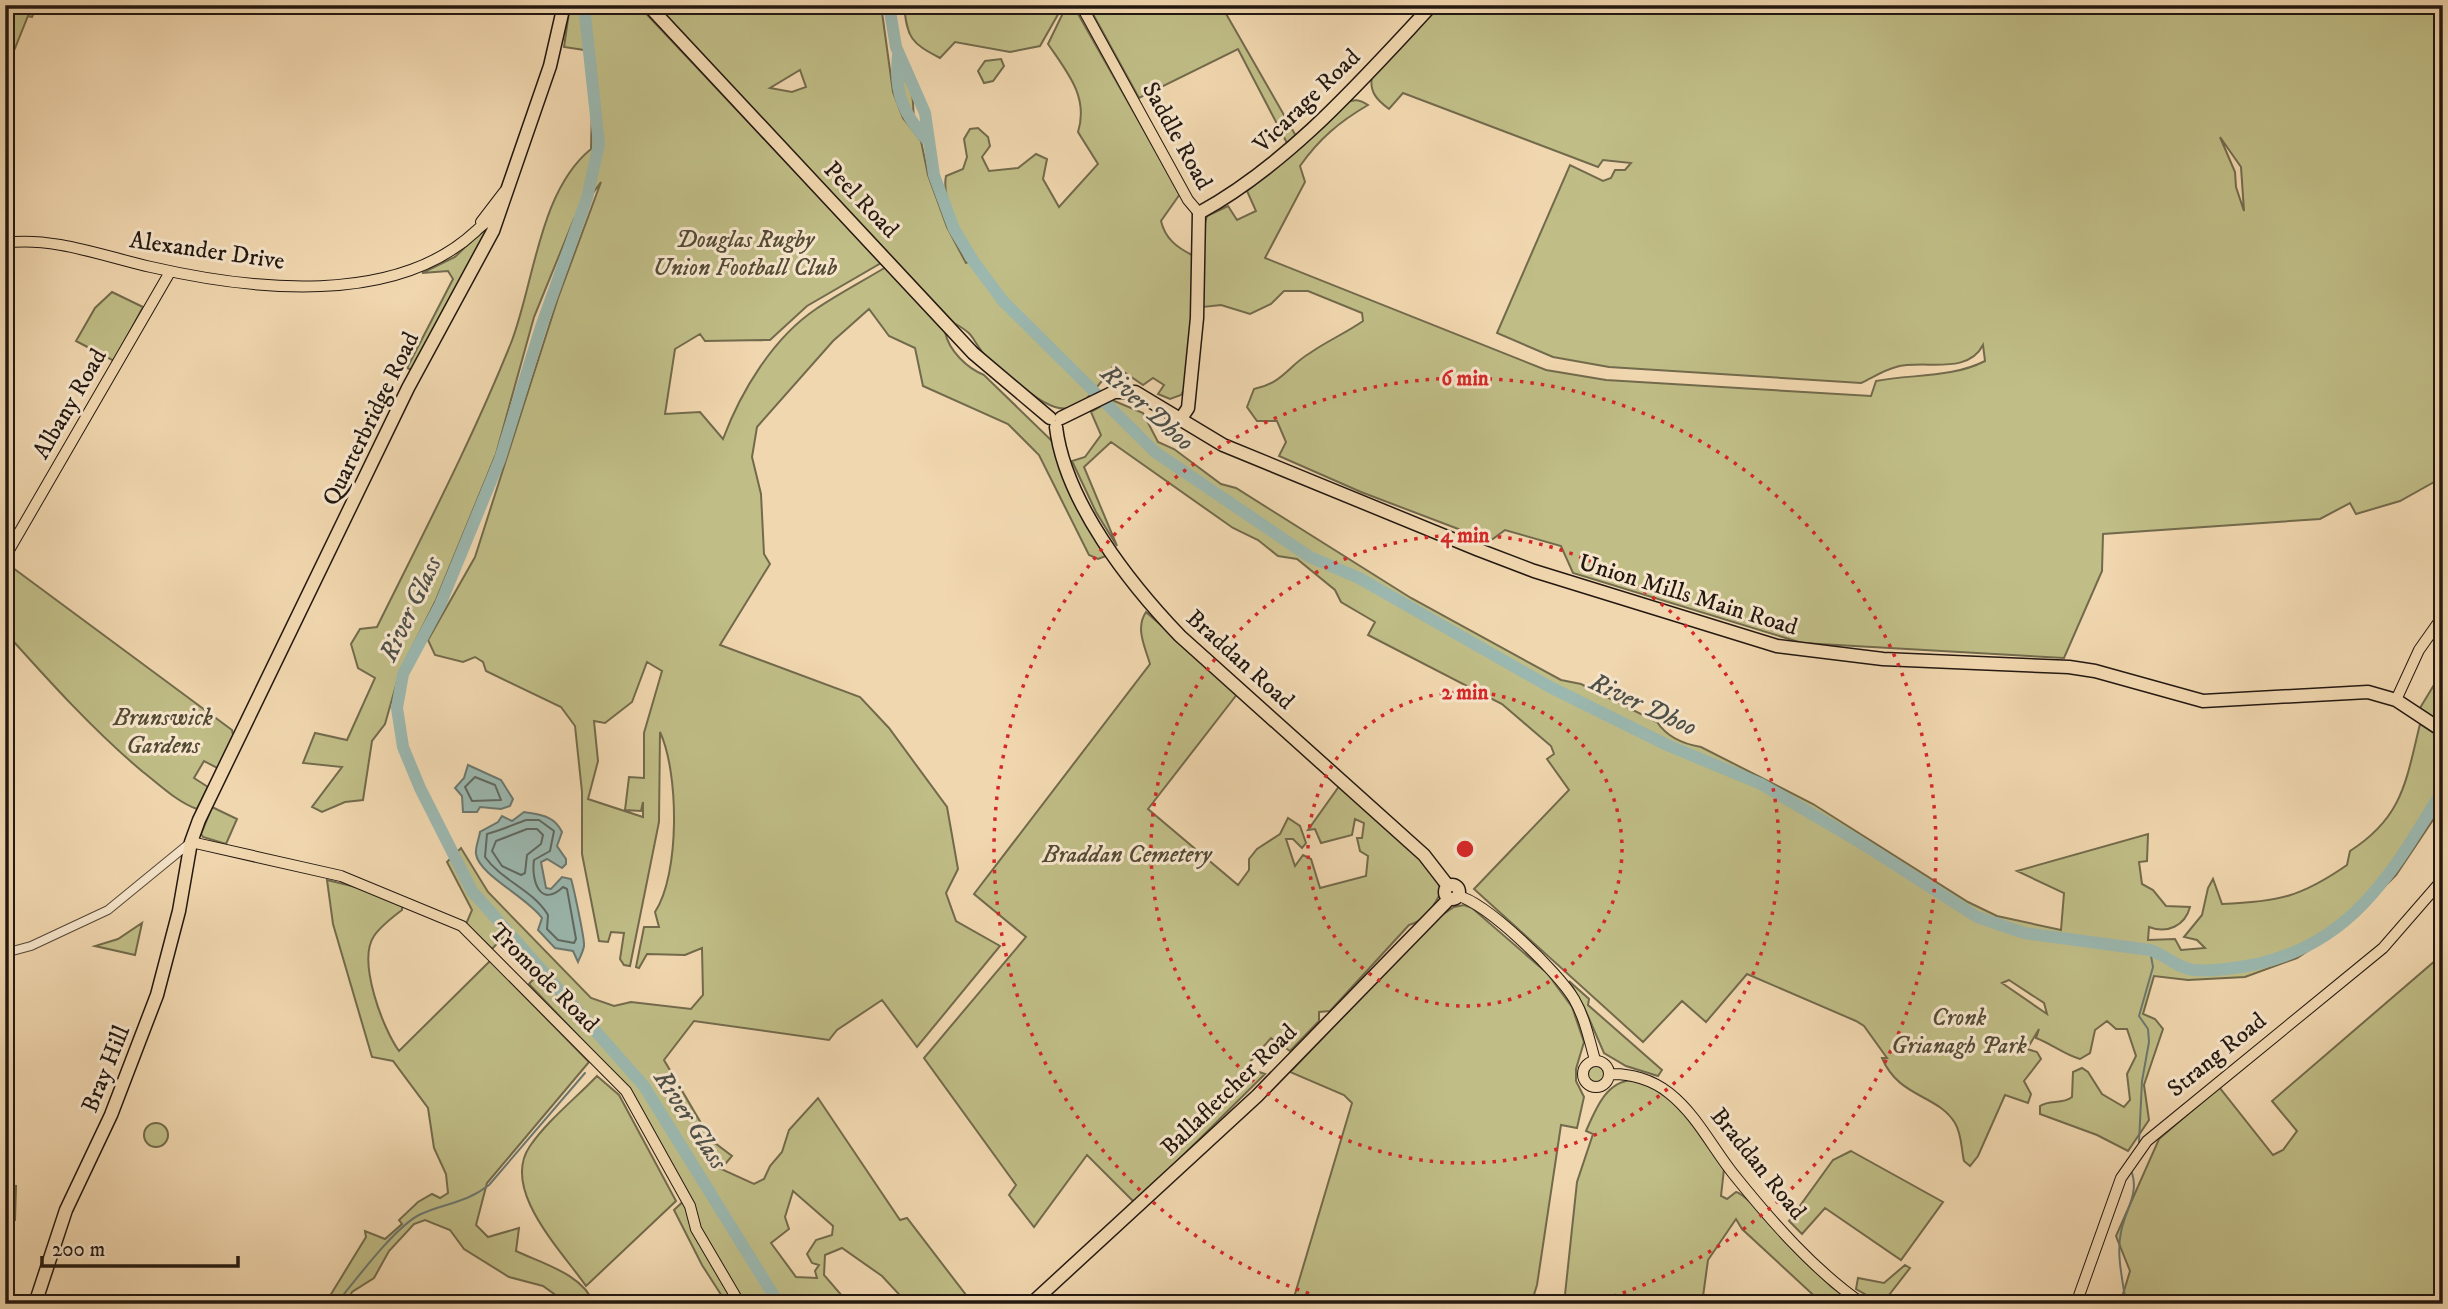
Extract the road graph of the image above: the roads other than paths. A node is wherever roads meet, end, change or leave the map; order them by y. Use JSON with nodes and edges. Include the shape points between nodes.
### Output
{"nodes":[{"id":1,"x":564,"y":5,"type":"edge"},
{"id":2,"x":648,"y":5,"type":"edge"},
{"id":3,"x":1081,"y":5,"type":"edge"},
{"id":4,"x":1432,"y":5,"type":"edge"},
{"id":5,"x":510,"y":185,"type":"junction"},
{"id":6,"x":502,"y":207,"type":"junction"},
{"id":7,"x":1199,"y":214,"type":"junction"},
{"id":8,"x":475,"y":231,"type":"junction"},
{"id":9,"x":5,"y":243,"type":"edge"},
{"id":10,"x":170,"y":272,"type":"junction"},
{"id":11,"x":1058,"y":420,"type":"junction"},
{"id":12,"x":1180,"y":420,"type":"junction"},
{"id":13,"x":5,"y":557,"type":"edge"},
{"id":14,"x":2443,"y":616,"type":"edge"},
{"id":15,"x":2396,"y":700,"type":"junction"},
{"id":16,"x":2438,"y":728,"type":"edge"},
{"id":17,"x":191,"y":842,"type":"junction"},
{"id":18,"x":2443,"y":878,"type":"edge"},
{"id":19,"x":1452,"y":894,"type":"junction"},
{"id":20,"x":5,"y":953,"type":"edge"},
{"id":21,"x":1595,"y":1060,"type":"junction"},
{"id":22,"x":1609,"y":1074,"type":"junction"},
{"id":23,"x":35,"y":1304,"type":"edge"},
{"id":24,"x":740,"y":1304,"type":"edge"},
{"id":25,"x":1031,"y":1304,"type":"edge"},
{"id":26,"x":1863,"y":1304,"type":"edge"},
{"id":27,"x":2076,"y":1304,"type":"edge"}],
"edges":[{"from":1,"to":5,"type":"highway","name":"Quarterbridge Road","via":[[558,40]]},
{"from":2,"to":11,"type":"highway","name":"Peel Road","via":[[973,353]]},
{"from":3,"to":7,"type":"main road","name":"Saddle Road"},
{"from":4,"to":7,"type":"highway","name":"Vicarage Road","via":[[1298,142],[1242,189]]},
{"from":5,"to":6,"type":"highway","name":"Quarterbridge Road"},
{"from":5,"to":8,"type":"main road","name":"Alexander Drive"},
{"from":6,"to":8,"type":"main road","name":"Alexander Drive"},
{"from":6,"to":17,"type":"highway","name":"Quarterbridge Road","via":[[397,410]]},
{"from":7,"to":12,"type":"highway","name":"Saddle Road","via":[[1197,317],[1188,408]]},
{"from":8,"to":10,"type":"main road","name":"Alexander Drive","via":[[456,249],[427,265],[372,281],[261,285]]},
{"from":9,"to":10,"type":"main road","name":"Alexander Drive","via":[[50,245]]},
{"from":10,"to":13,"type":"main road","name":"Albany Road"},
{"from":11,"to":12,"type":"highway","name":"Union Mills Main Road","via":[[1114,392],[1135,392]]},
{"from":11,"to":19,"type":"highway","name":"Braddan Road","via":[[1073,482],[1099,535],[1146,601],[1415,846]]},
{"from":12,"to":15,"type":"highway","name":"Union Mills Main Road","via":[[1262,463],[1490,554],[1777,646],[1883,659],[2069,667],[2203,701],[2359,692]]},
{"from":14,"to":15,"type":"main road","via":[[2419,650]]},
{"from":15,"to":16,"type":"highway","name":"Union Mills Main Road"},
{"from":17,"to":20,"type":"street","via":[[108,910],[31,946]]},
{"from":17,"to":23,"type":"highway","name":"Bray Hill","via":[[157,995],[111,1115],[66,1210]]},
{"from":17,"to":24,"type":"main road","name":"Tromode Road","via":[[341,876],[462,926],[626,1091]]},
{"from":18,"to":27,"type":"main road","name":"Strang Road","via":[[2383,948],[2147,1141],[2121,1178]]},
{"from":19,"to":21,"type":"main road","name":"Braddan Road","via":[[1478,904],[1561,980],[1584,1021]]},
{"from":19,"to":25,"type":"highway","name":"Ballafletcher Road","via":[[1257,1096]]},
{"from":21,"to":22,"type":"main road","via":[[1604,1062]]},
{"from":21,"to":22,"type":"main road","via":[[1584,1067],[1587,1084],[1600,1086]]},
{"from":22,"to":26,"type":"main road","name":"Braddan Road","via":[[1644,1080],[1676,1099],[1779,1226]]}]}
